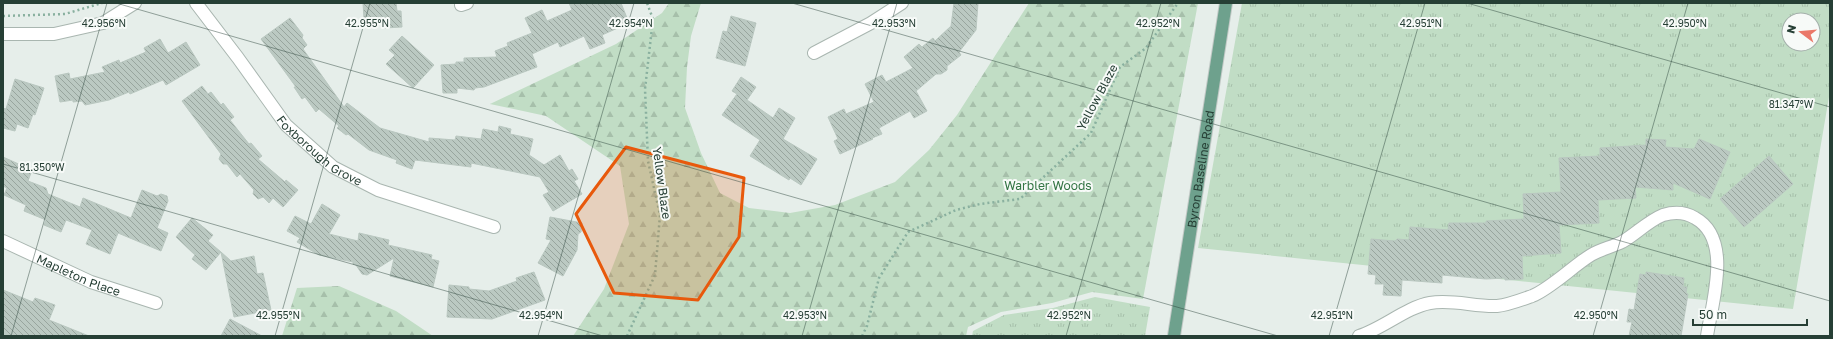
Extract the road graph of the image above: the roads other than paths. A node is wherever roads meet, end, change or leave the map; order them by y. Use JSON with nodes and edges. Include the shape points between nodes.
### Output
{"nodes":[{"id":1,"x":135,"y":3,"type":"edge"},
{"id":2,"x":196,"y":3,"type":"edge"},
{"id":3,"x":902,"y":3,"type":"edge"},
{"id":4,"x":1226,"y":3,"type":"edge"},
{"id":5,"x":3,"y":34,"type":"edge"},
{"id":6,"x":814,"y":53,"type":"dead end"},
{"id":7,"x":494,"y":227,"type":"dead end"},
{"id":8,"x":3,"y":241,"type":"edge"},
{"id":9,"x":156,"y":303,"type":"dead end"},
{"id":10,"x":1174,"y":336,"type":"edge"},
{"id":11,"x":1359,"y":336,"type":"edge"},
{"id":12,"x":1707,"y":336,"type":"edge"}],
"edges":[{"from":1,"to":5,"type":"street","via":[[103,23],[61,33]]},
{"from":2,"to":7,"type":"street","name":"Foxborough Grove","via":[[286,125],[333,167],[378,190]]},
{"from":3,"to":6,"type":"street","via":[[865,27]]},
{"from":4,"to":10,"type":"main road","name":"Byron Baseline Road"},
{"from":8,"to":9,"type":"street","name":"Mapleton Place","via":[[92,282]]},
{"from":11,"to":12,"type":"street","via":[[1430,303],[1464,302],[1496,306],[1527,298],[1592,254],[1622,242],[1662,216],[1681,213],[1690,215],[1706,227],[1717,257],[1716,286]]}]}
